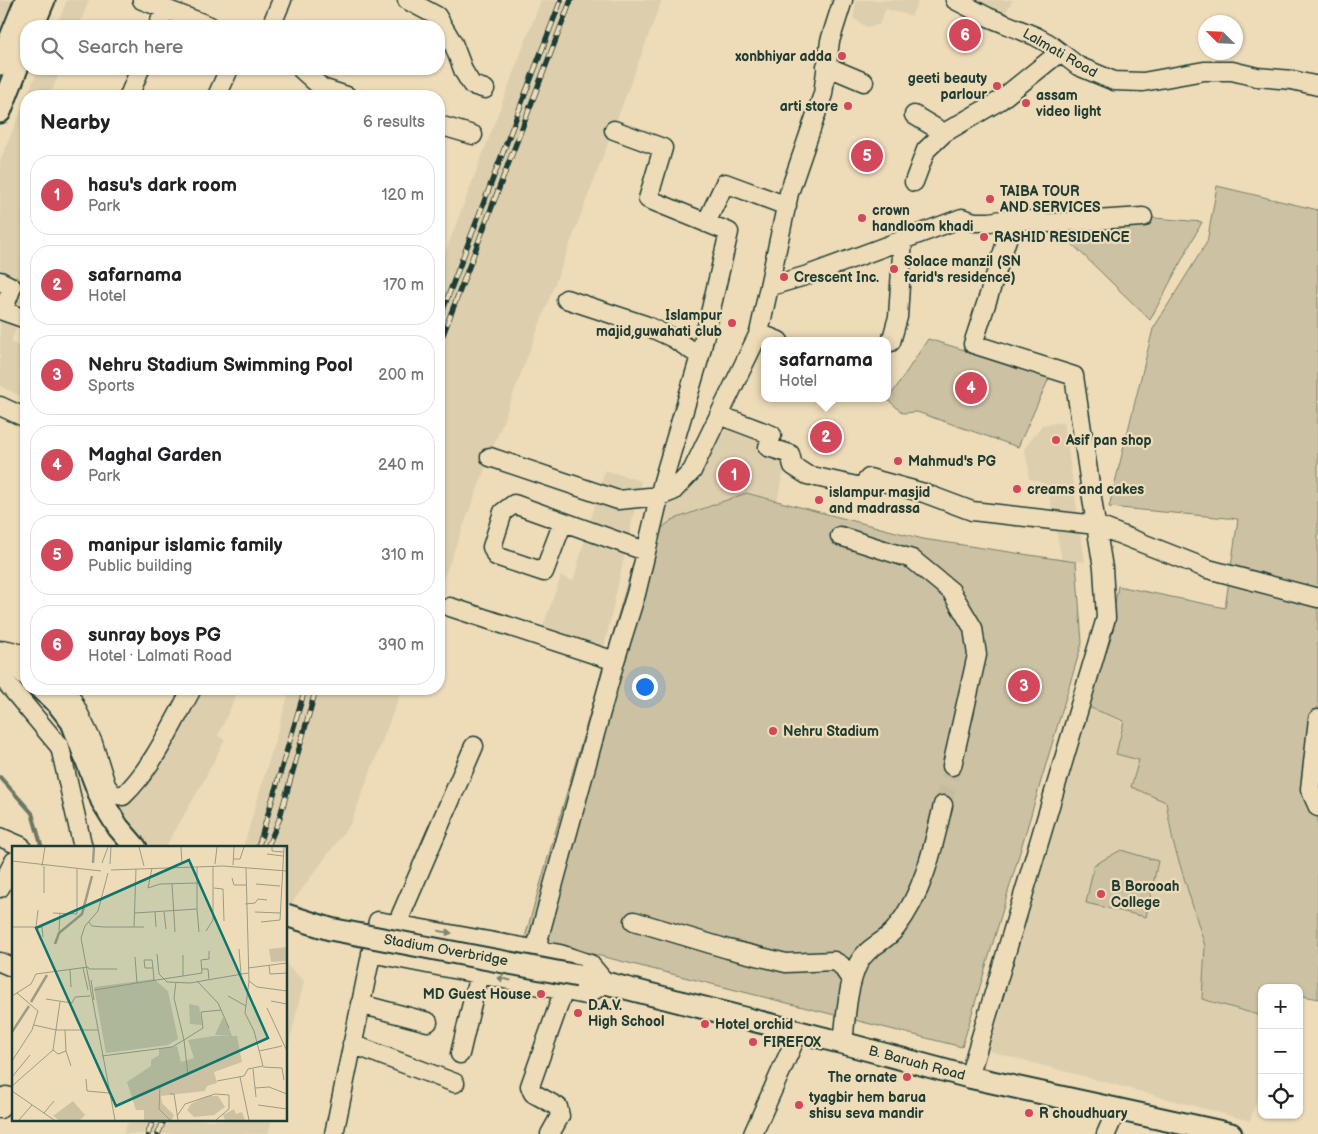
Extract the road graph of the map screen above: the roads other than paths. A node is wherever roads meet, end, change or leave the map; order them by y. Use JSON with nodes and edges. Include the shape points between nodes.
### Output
{"nodes":[{"id":1,"x":26,"y":0,"type":"edge"},
{"id":2,"x":44,"y":0,"type":"edge"},
{"id":3,"x":142,"y":0,"type":"edge"},
{"id":4,"x":282,"y":0,"type":"edge"},
{"id":5,"x":407,"y":0,"type":"edge"},
{"id":6,"x":843,"y":0,"type":"edge"},
{"id":7,"x":955,"y":0,"type":"edge"},
{"id":8,"x":165,"y":9,"type":"junction"},
{"id":9,"x":36,"y":20,"type":"edge"},
{"id":10,"x":160,"y":20,"type":"edge"},
{"id":11,"x":194,"y":20,"type":"edge"},
{"id":12,"x":274,"y":20,"type":"edge"},
{"id":13,"x":439,"y":20,"type":"edge"},
{"id":14,"x":445,"y":30,"type":"edge"},
{"id":15,"x":1060,"y":52,"type":"junction"},
{"id":16,"x":1,"y":57,"type":"edge"},
{"id":17,"x":20,"y":60,"type":"edge"},
{"id":18,"x":826,"y":66,"type":"junction"},
{"id":19,"x":138,"y":75,"type":"edge"},
{"id":20,"x":226,"y":75,"type":"edge"},
{"id":21,"x":306,"y":75,"type":"edge"},
{"id":22,"x":864,"y":82,"type":"dead end"},
{"id":23,"x":1318,"y":86,"type":"edge"},
{"id":24,"x":485,"y":89,"type":"dead end"},
{"id":25,"x":131,"y":90,"type":"edge"},
{"id":26,"x":220,"y":90,"type":"edge"},
{"id":27,"x":319,"y":90,"type":"edge"},
{"id":28,"x":0,"y":112,"type":"edge"},
{"id":29,"x":914,"y":115,"type":"dead end"},
{"id":30,"x":445,"y":127,"type":"edge"},
{"id":31,"x":614,"y":130,"type":"dead end"},
{"id":32,"x":944,"y":133,"type":"junction"},
{"id":33,"x":473,"y":136,"type":"dead end"},
{"id":34,"x":914,"y":182,"type":"dead end"},
{"id":35,"x":787,"y":206,"type":"junction"},
{"id":36,"x":1143,"y":217,"type":"dead end"},
{"id":37,"x":1014,"y":218,"type":"junction"},
{"id":38,"x":706,"y":222,"type":"junction"},
{"id":39,"x":903,"y":238,"type":"junction"},
{"id":40,"x":0,"y":281,"type":"edge"},
{"id":41,"x":771,"y":286,"type":"junction"},
{"id":42,"x":566,"y":300,"type":"dead end"},
{"id":43,"x":20,"y":317,"type":"edge"},
{"id":44,"x":759,"y":333,"type":"junction"},
{"id":45,"x":768,"y":337,"type":"edge"},
{"id":46,"x":891,"y":342,"type":"dead end"},
{"id":47,"x":700,"y":356,"type":"junction"},
{"id":48,"x":0,"y":406,"type":"edge"},
{"id":49,"x":20,"y":415,"type":"edge"},
{"id":50,"x":719,"y":415,"type":"junction"},
{"id":51,"x":490,"y":457,"type":"dead end"},
{"id":52,"x":660,"y":496,"type":"junction"},
{"id":53,"x":563,"y":522,"type":"dead end"},
{"id":54,"x":1096,"y":525,"type":"junction"},
{"id":55,"x":840,"y":536,"type":"dead end"},
{"id":56,"x":645,"y":551,"type":"junction"},
{"id":57,"x":1318,"y":598,"type":"edge"},
{"id":58,"x":450,"y":607,"type":"dead end"},
{"id":59,"x":0,"y":651,"type":"edge"},
{"id":60,"x":20,"y":654,"type":"edge"},
{"id":61,"x":615,"y":662,"type":"junction"},
{"id":62,"x":20,"y":669,"type":"edge"},
{"id":63,"x":0,"y":675,"type":"edge"},
{"id":64,"x":48,"y":695,"type":"edge"},
{"id":65,"x":70,"y":695,"type":"edge"},
{"id":66,"x":188,"y":695,"type":"edge"},
{"id":67,"x":1318,"y":719,"type":"edge"},
{"id":68,"x":474,"y":746,"type":"dead end"},
{"id":69,"x":952,"y":766,"type":"tunnel mouth"},
{"id":70,"x":943,"y":805,"type":"tunnel mouth"},
{"id":71,"x":1318,"y":808,"type":"edge"},
{"id":72,"x":0,"y":837,"type":"edge"},
{"id":73,"x":21,"y":846,"type":"edge"},
{"id":74,"x":83,"y":846,"type":"edge"},
{"id":75,"x":134,"y":846,"type":"edge"},
{"id":76,"x":12,"y":865,"type":"edge"},
{"id":77,"x":0,"y":888,"type":"edge"},
{"id":78,"x":288,"y":916,"type":"edge"},
{"id":79,"x":634,"y":921,"type":"dead end"},
{"id":80,"x":397,"y":924,"type":"junction"},
{"id":81,"x":536,"y":948,"type":"junction"},
{"id":82,"x":371,"y":952,"type":"junction"},
{"id":83,"x":0,"y":962,"type":"edge"},
{"id":84,"x":12,"y":967,"type":"edge"},
{"id":85,"x":478,"y":974,"type":"junction"},
{"id":86,"x":852,"y":981,"type":"junction"},
{"id":87,"x":571,"y":983,"type":"junction"},
{"id":88,"x":606,"y":984,"type":"junction"},
{"id":89,"x":360,"y":1004,"type":"junction"},
{"id":90,"x":428,"y":1022,"type":"dead end"},
{"id":91,"x":798,"y":1033,"type":"junction"},
{"id":92,"x":843,"y":1043,"type":"junction"},
{"id":93,"x":352,"y":1044,"type":"junction"},
{"id":94,"x":460,"y":1054,"type":"dead end"},
{"id":95,"x":969,"y":1077,"type":"junction"},
{"id":96,"x":455,"y":1083,"type":"dead end"},
{"id":97,"x":12,"y":1098,"type":"edge"},
{"id":98,"x":0,"y":1109,"type":"edge"},
{"id":99,"x":1117,"y":1109,"type":"junction"},
{"id":100,"x":1223,"y":1133,"type":"edge"},
{"id":101,"x":334,"y":1134,"type":"edge"},
{"id":102,"x":550,"y":1134,"type":"edge"},
{"id":103,"x":753,"y":1134,"type":"edge"},
{"id":104,"x":1106,"y":1134,"type":"edge"}],
"edges":[{"from":1,"to":16,"type":"main road"},
{"from":2,"to":9,"type":"main road"},
{"from":3,"to":8,"type":"street"},
{"from":4,"to":12,"type":"street"},
{"from":5,"to":13,"type":"street"},
{"from":6,"to":18,"type":"street"},
{"from":7,"to":15,"type":"street","name":"Lalmati Road","via":[[1034,36]]},
{"from":8,"to":10,"type":"street"},
{"from":8,"to":11,"type":"street"},
{"from":14,"to":24,"type":"street","via":[[472,85]]},
{"from":15,"to":23,"type":"street","name":"Lalmati Road","via":[[1078,66],[1114,81],[1143,82],[1204,70]]},
{"from":15,"to":32,"type":"street","via":[[999,101]]},
{"from":17,"to":28,"type":"main road"},
{"from":18,"to":22,"type":"street"},
{"from":18,"to":35,"type":"street","via":[[823,94]]},
{"from":19,"to":25,"type":"street"},
{"from":20,"to":26,"type":"street"},
{"from":21,"to":27,"type":"street"},
{"from":29,"to":32,"type":"street"},
{"from":30,"to":33,"type":"street"},
{"from":31,"to":38,"type":"street","via":[[663,148],[648,199]]},
{"from":32,"to":34,"type":"street","via":[[926,150]]},
{"from":35,"to":38,"type":"street","via":[[725,183]]},
{"from":35,"to":41,"type":"street"},
{"from":36,"to":37,"type":"street","via":[[1048,223]]},
{"from":37,"to":39,"type":"street","via":[[974,222],[962,218]]},
{"from":37,"to":54,"type":"street","via":[[973,344],[1074,376]]},
{"from":38,"to":47,"type":"street","via":[[729,232]]},
{"from":39,"to":41,"type":"street"},
{"from":39,"to":46,"type":"street","via":[[898,317]]},
{"from":40,"to":43,"type":"street","via":[[12,286],[4,311]]},
{"from":41,"to":44,"type":"street"},
{"from":42,"to":47,"type":"street","via":[[645,325]]},
{"from":44,"to":45,"type":"street"},
{"from":44,"to":50,"type":"street"},
{"from":47,"to":52,"type":"street"},
{"from":48,"to":49,"type":"street"},
{"from":50,"to":52,"type":"street","via":[[692,471],[673,491]]},
{"from":50,"to":54,"type":"street","via":[[772,435],[768,447],[790,454],[793,466],[807,475],[861,487],[869,478],[972,511]]},
{"from":51,"to":52,"type":"street","via":[[618,500]]},
{"from":52,"to":56,"type":"street"},
{"from":53,"to":56,"type":"street"},
{"from":54,"to":57,"type":"street","via":[[1208,569]]},
{"from":54,"to":95,"type":"street","via":[[1106,618]]},
{"from":55,"to":69,"type":"street","via":[[912,559],[951,591],[973,628],[977,655]]},
{"from":56,"to":61,"type":"street","via":[[636,594]]},
{"from":58,"to":61,"type":"street"},
{"from":59,"to":60,"type":"street"},
{"from":59,"to":62,"type":"main road"},
{"from":61,"to":81,"type":"street"},
{"from":63,"to":74,"type":"street","via":[[60,747]]},
{"from":64,"to":75,"type":"main road","via":[[72,722],[102,801]]},
{"from":65,"to":66,"type":"street","via":[[93,743],[106,784],[112,794],[123,796],[138,779]]},
{"from":67,"to":71,"type":"street","via":[[1310,789]]},
{"from":68,"to":80,"type":"street"},
{"from":70,"to":86,"type":"street","via":[[924,879],[902,921],[870,948],[858,963]]},
{"from":72,"to":73,"type":"street"},
{"from":76,"to":77,"type":"street"},
{"from":78,"to":87,"type":"main road","name":"Stadium Overbridge","bridge":true,"via":[[330,929]]},
{"from":79,"to":86,"type":"street","via":[[786,963],[834,961],[841,965]]},
{"from":80,"to":81,"type":"street","one_way":true},
{"from":80,"to":82,"type":"street","via":[[378,921]]},
{"from":81,"to":88,"type":"street","via":[[590,964]]},
{"from":82,"to":85,"type":"street"},
{"from":82,"to":89,"type":"street"},
{"from":83,"to":84,"type":"street"},
{"from":87,"to":85,"type":"street","one_way":true},
{"from":85,"to":94,"type":"street"},
{"from":86,"to":92,"type":"street"},
{"from":87,"to":88,"type":"main road","name":"Stadium Overbridge"},
{"from":87,"to":102,"type":"street","via":[[530,1086],[532,1093],[558,1107],[560,1116]]},
{"from":88,"to":91,"type":"main road","name":"B. Baruah Road"},
{"from":89,"to":90,"type":"street"},
{"from":89,"to":93,"type":"street"},
{"from":91,"to":92,"type":"main road","name":"B. Baruah Road"},
{"from":91,"to":103,"type":"street"},
{"from":92,"to":95,"type":"main road","name":"B. Baruah Road"},
{"from":93,"to":96,"type":"street"},
{"from":93,"to":101,"type":"street"},
{"from":95,"to":99,"type":"main road","name":"B. Baruah Road"},
{"from":97,"to":98,"type":"street","via":[[6,1096]]},
{"from":99,"to":100,"type":"main road","name":"B. Baruah Road"},
{"from":99,"to":104,"type":"street"}]}
